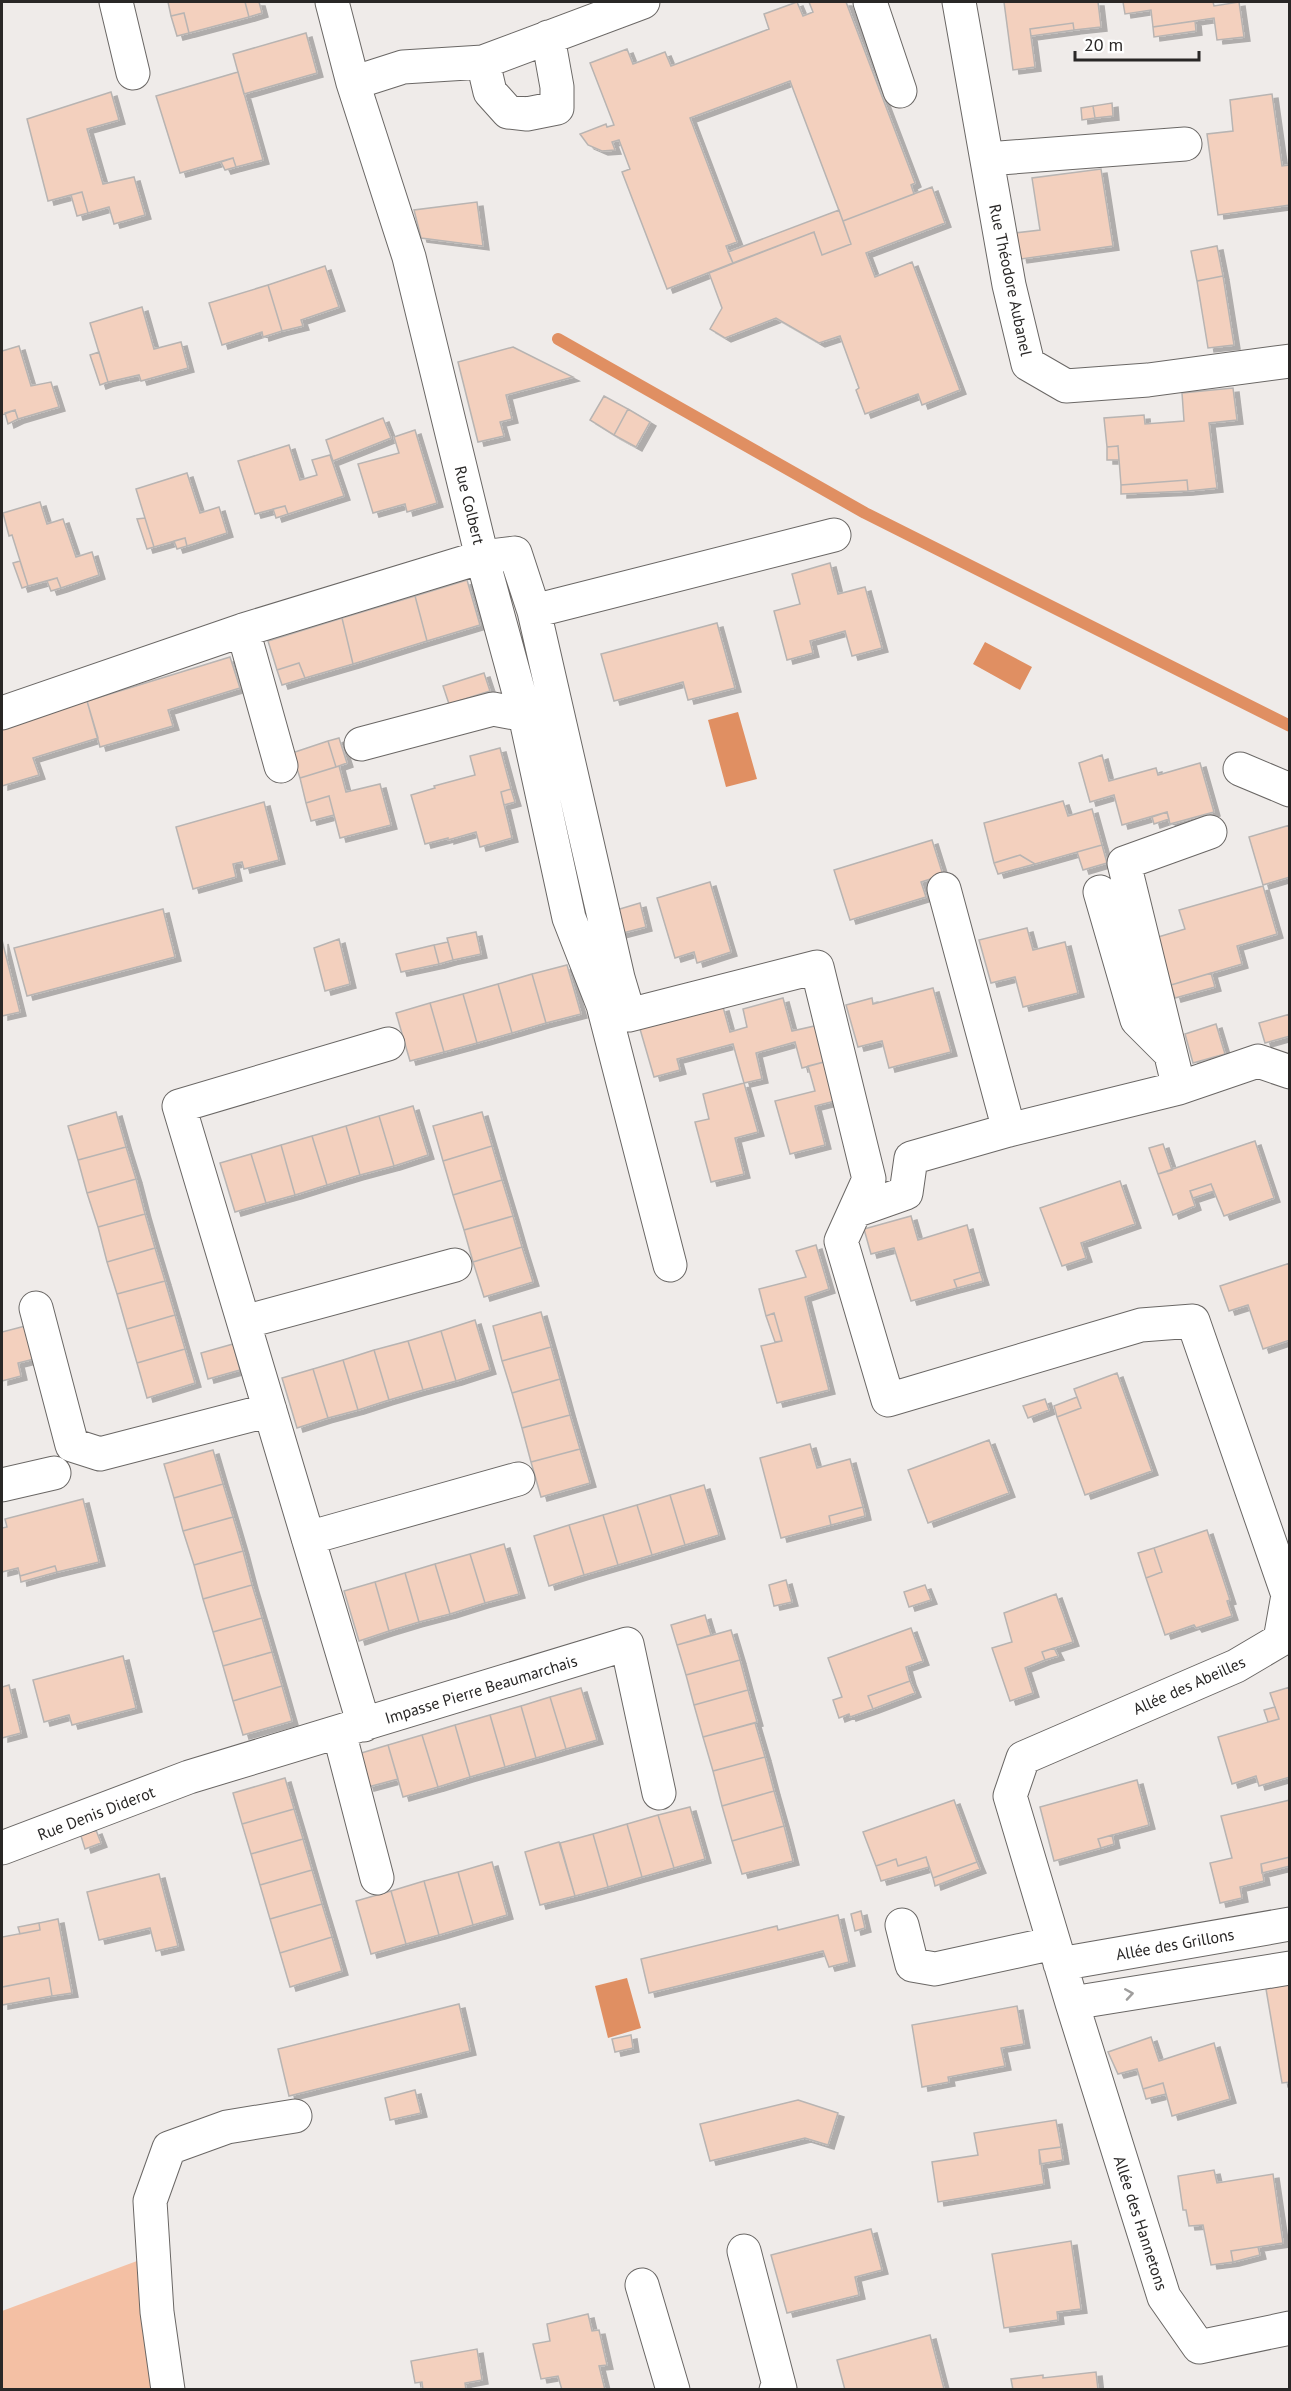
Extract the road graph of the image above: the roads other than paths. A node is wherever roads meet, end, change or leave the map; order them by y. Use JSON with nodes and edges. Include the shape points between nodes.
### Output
{"nodes":[{"id":1,"x":116,"y":2,"type":"edge"},
{"id":2,"x":332,"y":2,"type":"edge"},
{"id":3,"x":643,"y":2,"type":"edge"},
{"id":4,"x":870,"y":2,"type":"edge"},
{"id":5,"x":959,"y":2,"type":"edge"},
{"id":6,"x":548,"y":37,"type":"junction"},
{"id":7,"x":483,"y":62,"type":"junction"},
{"id":8,"x":133,"y":74,"type":"dead end"},
{"id":9,"x":352,"y":83,"type":"junction"},
{"id":10,"x":900,"y":91,"type":"dead end"},
{"id":11,"x":1185,"y":144,"type":"dead end"},
{"id":12,"x":987,"y":159,"type":"junction"},
{"id":13,"x":1290,"y":361,"type":"edge"},
{"id":14,"x":834,"y":535,"type":"dead end"},
{"id":15,"x":482,"y":557,"type":"junction"},
{"id":16,"x":534,"y":611,"type":"junction"},
{"id":17,"x":243,"y":630,"type":"junction"},
{"id":18,"x":2,"y":712,"type":"edge"},
{"id":19,"x":525,"y":715,"type":"junction"},
{"id":20,"x":361,"y":744,"type":"dead end"},
{"id":21,"x":281,"y":766,"type":"dead end"},
{"id":22,"x":1240,"y":769,"type":"dead end"},
{"id":23,"x":1290,"y":790,"type":"edge"},
{"id":24,"x":1210,"y":832,"type":"dead end"},
{"id":25,"x":944,"y":889,"type":"dead end"},
{"id":26,"x":1100,"y":892,"type":"dead end"},
{"id":27,"x":611,"y":995,"type":"junction"},
{"id":28,"x":388,"y":1044,"type":"dead end"},
{"id":29,"x":1170,"y":1053,"type":"junction"},
{"id":30,"x":1290,"y":1072,"type":"edge"},
{"id":31,"x":1179,"y":1088,"type":"junction"},
{"id":32,"x":1009,"y":1130,"type":"junction"},
{"id":33,"x":855,"y":1211,"type":"junction"},
{"id":34,"x":455,"y":1265,"type":"dead end"},
{"id":35,"x":670,"y":1265,"type":"dead end"},
{"id":36,"x":36,"y":1308,"type":"dead end"},
{"id":37,"x":244,"y":1322,"type":"junction"},
{"id":38,"x":270,"y":1410,"type":"junction"},
{"id":39,"x":54,"y":1473,"type":"dead end"},
{"id":40,"x":518,"y":1479,"type":"dead end"},
{"id":41,"x":2,"y":1485,"type":"edge"},
{"id":42,"x":308,"y":1538,"type":"junction"},
{"id":43,"x":351,"y":1729,"type":"junction"},
{"id":44,"x":189,"y":1777,"type":"joint"},
{"id":45,"x":659,"y":1792,"type":"dead end"},
{"id":46,"x":2,"y":1848,"type":"edge"},
{"id":47,"x":377,"y":1878,"type":"dead end"},
{"id":48,"x":1290,"y":1924,"type":"edge"},
{"id":49,"x":902,"y":1925,"type":"dead end"},
{"id":50,"x":1057,"y":1954,"type":"junction"},
{"id":51,"x":1290,"y":1968,"type":"edge"},
{"id":52,"x":1072,"y":2003,"type":"junction"},
{"id":53,"x":295,"y":2116,"type":"dead end"},
{"id":54,"x":744,"y":2251,"type":"dead end"},
{"id":55,"x":642,"y":2285,"type":"dead end"},
{"id":56,"x":1290,"y":2328,"type":"edge"},
{"id":57,"x":168,"y":2390,"type":"edge"},
{"id":58,"x":673,"y":2390,"type":"edge"},
{"id":59,"x":776,"y":2390,"type":"edge"}],
"edges":[{"from":1,"to":8,"type":"street"},
{"from":2,"to":9,"type":"street","name":"Rue Colbert"},
{"from":3,"to":6,"type":"street"},
{"from":4,"to":10,"type":"street"},
{"from":5,"to":12,"type":"street","name":"Rue Théodore Aubanel"},
{"from":6,"to":7,"type":"street"},
{"from":6,"to":7,"type":"street","via":[[557,108],[527,114],[508,112],[490,92]]},
{"from":7,"to":9,"type":"street","via":[[403,67]]},
{"from":9,"to":15,"type":"street","name":"Rue Colbert","via":[[409,257]]},
{"from":11,"to":12,"type":"street"},
{"from":12,"to":13,"type":"street","name":"Rue Théodore Aubanel","via":[[1009,285],[1028,364],[1066,386],[1148,380]]},
{"from":14,"to":16,"type":"street"},
{"from":15,"to":16,"type":"street","via":[[515,553]]},
{"from":15,"to":17,"type":"street","name":"Rue Colbert"},
{"from":15,"to":19,"type":"street"},
{"from":16,"to":27,"type":"street"},
{"from":17,"to":18,"type":"street","name":"Rue Colbert"},
{"from":17,"to":21,"type":"street"},
{"from":19,"to":20,"type":"street","via":[[493,709]]},
{"from":19,"to":27,"type":"street","via":[[569,918]]},
{"from":22,"to":23,"type":"street"},
{"from":24,"to":29,"type":"street","via":[[1124,863]]},
{"from":25,"to":32,"type":"street"},
{"from":26,"to":29,"type":"street","via":[[1137,1020]]},
{"from":27,"to":33,"type":"street","via":[[629,1016],[817,967],[869,1179]]},
{"from":27,"to":35,"type":"street"},
{"from":28,"to":37,"type":"street","via":[[179,1106]]},
{"from":29,"to":31,"type":"street"},
{"from":30,"to":31,"type":"street","via":[[1258,1061]]},
{"from":31,"to":32,"type":"street"},
{"from":32,"to":33,"type":"street","via":[[911,1158],[906,1193]]},
{"from":33,"to":50,"type":"street","name":"Allée des Abeilles","via":[[841,1241],[888,1400],[1141,1325],[1193,1321],[1288,1595],[1280,1640],[1236,1666],[1023,1758],[1010,1796]]},
{"from":34,"to":37,"type":"street"},
{"from":36,"to":38,"type":"street","via":[[72,1445],[100,1454]]},
{"from":37,"to":38,"type":"street"},
{"from":38,"to":42,"type":"street"},
{"from":39,"to":41,"type":"street"},
{"from":40,"to":42,"type":"street"},
{"from":42,"to":43,"type":"street"},
{"from":43,"to":44,"type":"street","name":"Impasse Pierre Beaumarchais"},
{"from":43,"to":45,"type":"street","name":"Impasse Pierre Beaumarchais","via":[[627,1644]]},
{"from":43,"to":47,"type":"street"},
{"from":44,"to":46,"type":"street","name":"Rue Denis Diderot"},
{"from":48,"to":50,"type":"street","name":"Allée des Grillons"},
{"from":49,"to":50,"type":"street","name":"Allée des Grillons","via":[[912,1965],[935,1969]]},
{"from":50,"to":52,"type":"street","name":"Allée des Abeilles"},
{"from":52,"to":51,"type":"street","one_way":true},
{"from":52,"to":56,"type":"street","name":"Allée des Hannetons","via":[[1164,2296],[1199,2347]]},
{"from":53,"to":57,"type":"street","via":[[226,2127],[169,2148],[150,2201],[157,2312]]},
{"from":54,"to":59,"type":"street","via":[[780,2389]]},
{"from":55,"to":58,"type":"street"}]}
